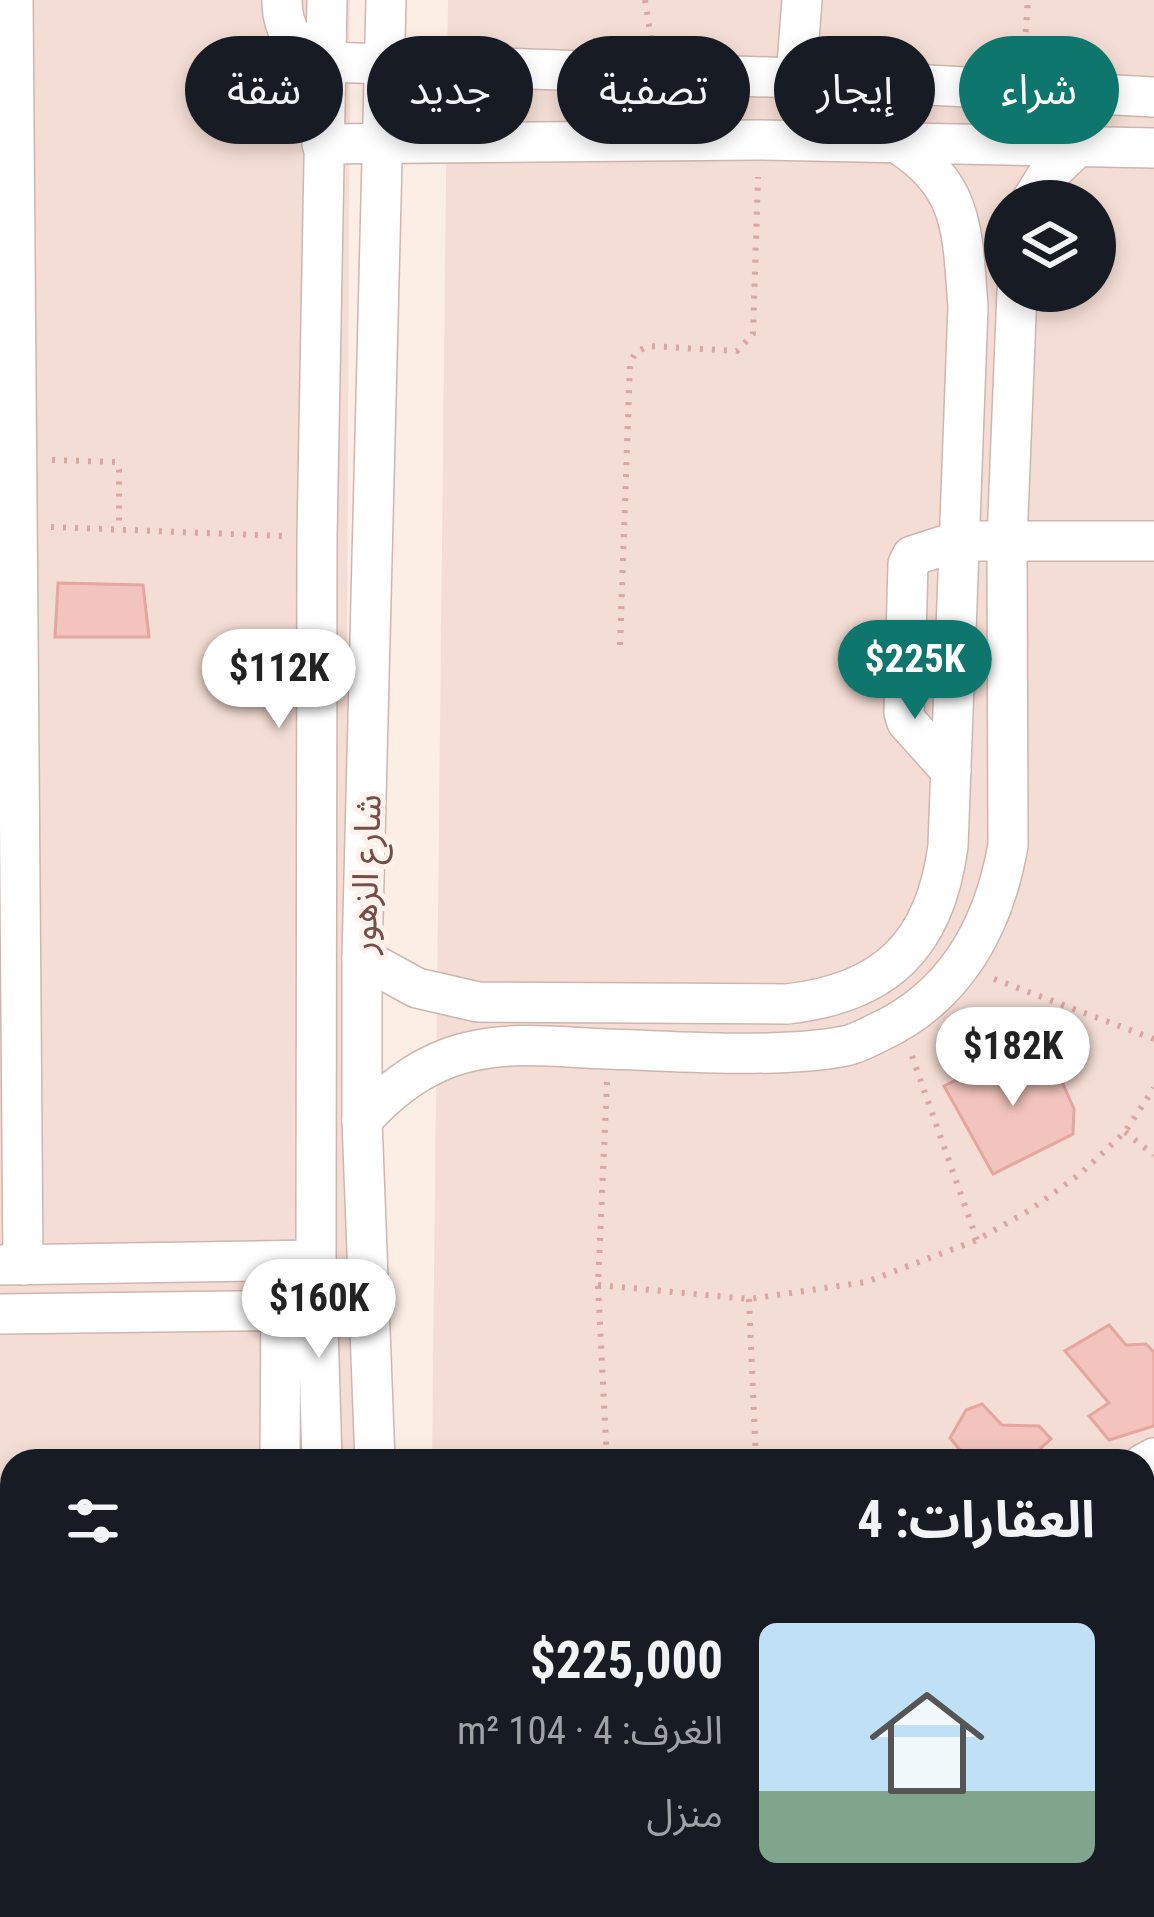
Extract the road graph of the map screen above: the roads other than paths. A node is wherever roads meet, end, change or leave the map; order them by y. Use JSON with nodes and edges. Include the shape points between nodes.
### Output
{"nodes":[{"id":1,"x":14,"y":0,"type":"edge"},
{"id":2,"x":282,"y":0,"type":"edge"},
{"id":3,"x":327,"y":0,"type":"edge"},
{"id":4,"x":386,"y":0,"type":"edge"},
{"id":5,"x":802,"y":0,"type":"edge"},
{"id":6,"x":290,"y":36,"type":"edge"},
{"id":7,"x":327,"y":36,"type":"edge"},
{"id":8,"x":387,"y":36,"type":"edge"},
{"id":9,"x":799,"y":36,"type":"edge"},
{"id":10,"x":1154,"y":61,"type":"edge"},
{"id":11,"x":533,"y":70,"type":"edge"},
{"id":12,"x":774,"y":77,"type":"edge"},
{"id":13,"x":935,"y":87,"type":"edge"},
{"id":14,"x":1140,"y":96,"type":"edge"},
{"id":15,"x":6,"y":122,"type":"edge"},
{"id":16,"x":533,"y":141,"type":"edge"},
{"id":17,"x":322,"y":144,"type":"edge"},
{"id":18,"x":386,"y":144,"type":"edge"},
{"id":19,"x":900,"y":145,"type":"junction"},
{"id":20,"x":1079,"y":146,"type":"junction"},
{"id":21,"x":1154,"y":148,"type":"edge"},
{"id":22,"x":1044,"y":180,"type":"edge"},
{"id":23,"x":1016,"y":312,"type":"edge"},
{"id":24,"x":958,"y":541,"type":"junction"},
{"id":25,"x":1006,"y":541,"type":"junction"},
{"id":26,"x":1154,"y":541,"type":"edge"},
{"id":27,"x":362,"y":958,"type":"junction"},
{"id":28,"x":362,"y":1120,"type":"junction"},
{"id":29,"x":298,"y":1261,"type":"junction"},
{"id":30,"x":12,"y":1265,"type":"edge"},
{"id":31,"x":300,"y":1310,"type":"junction"},
{"id":32,"x":0,"y":1314,"type":"edge"},
{"id":33,"x":282,"y":1449,"type":"edge"},
{"id":34,"x":320,"y":1449,"type":"edge"},
{"id":35,"x":375,"y":1449,"type":"edge"}],
"edges":[{"from":1,"to":15,"type":"street"},
{"from":2,"to":6,"type":"street"},
{"from":3,"to":7,"type":"street","name":"شارع الزهور"},
{"from":4,"to":8,"type":"street","name":"شارع الزهور"},
{"from":5,"to":9,"type":"street"},
{"from":10,"to":14,"type":"street"},
{"from":11,"to":12,"type":"street"},
{"from":13,"to":14,"type":"street"},
{"from":15,"to":30,"type":"street","via":[[17,460]]},
{"from":16,"to":19,"type":"street"},
{"from":17,"to":29,"type":"street","name":"شارع الزهور"},
{"from":18,"to":27,"type":"street","name":"شارع الزهور"},
{"from":19,"to":20,"type":"street"},
{"from":19,"to":24,"type":"street","via":[[938,175],[962,230],[968,306]]},
{"from":20,"to":21,"type":"street"},
{"from":20,"to":22,"type":"street"},
{"from":23,"to":25,"type":"street"},
{"from":24,"to":25,"type":"street"},
{"from":24,"to":27,"type":"street","via":[[943,887],[927,926],[868,984],[829,1000],[787,1004],[478,1002],[417,988]]},
{"from":25,"to":26,"type":"street"},
{"from":25,"to":28,"type":"street","via":[[1008,845],[993,909],[962,967],[934,997],[850,1046],[506,1046],[452,1057],[403,1082]]},
{"from":27,"to":28,"type":"street","name":"شارع الزهور"},
{"from":28,"to":35,"type":"street","name":"شارع الزهور"},
{"from":29,"to":30,"type":"street"},
{"from":29,"to":31,"type":"street","name":"شارع الزهور"},
{"from":31,"to":32,"type":"street"},
{"from":31,"to":33,"type":"street"},
{"from":31,"to":34,"type":"street","name":"شارع الزهور"}]}
